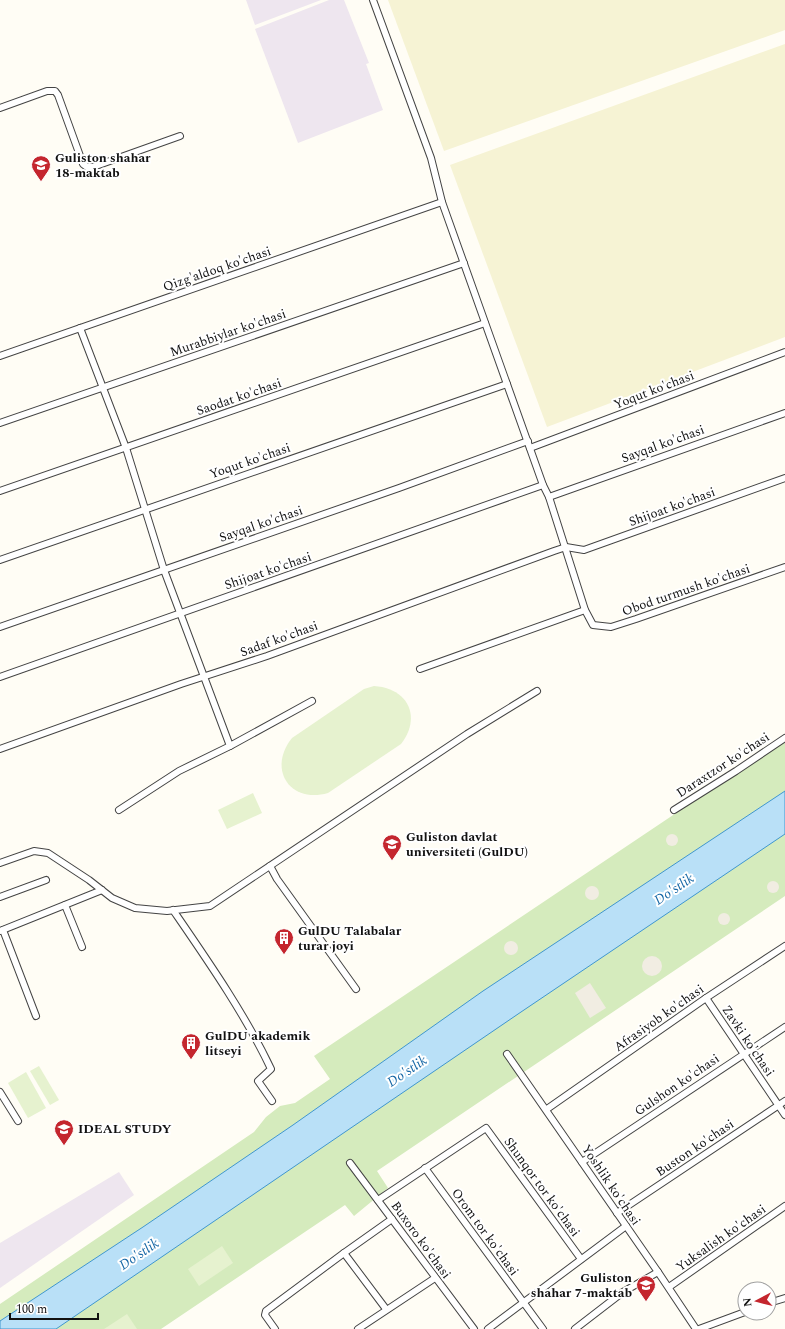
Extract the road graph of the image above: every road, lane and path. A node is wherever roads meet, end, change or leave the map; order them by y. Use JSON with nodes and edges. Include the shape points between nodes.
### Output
{"nodes":[{"id":1,"x":373,"y":0,"type":"edge"},
{"id":2,"x":0,"y":108,"type":"edge"},
{"id":3,"x":180,"y":136,"type":"dead end"},
{"id":4,"x":442,"y":202,"type":"junction"},
{"id":5,"x":464,"y":263,"type":"junction"},
{"id":6,"x":485,"y":323,"type":"junction"},
{"id":7,"x":80,"y":328,"type":"junction"},
{"id":8,"x":785,"y":352,"type":"edge"},
{"id":9,"x":0,"y":356,"type":"edge"},
{"id":10,"x":506,"y":384,"type":"junction"},
{"id":11,"x":103,"y":388,"type":"junction"},
{"id":12,"x":785,"y":413,"type":"edge"},
{"id":13,"x":0,"y":423,"type":"edge"},
{"id":14,"x":528,"y":441,"type":"junction"},
{"id":15,"x":126,"y":448,"type":"junction"},
{"id":16,"x":530,"y":448,"type":"junction"},
{"id":17,"x":785,"y":478,"type":"edge"},
{"id":18,"x":543,"y":485,"type":"junction"},
{"id":19,"x":0,"y":491,"type":"edge"},
{"id":20,"x":549,"y":497,"type":"junction"},
{"id":21,"x":146,"y":509,"type":"junction"},
{"id":22,"x":566,"y":547,"type":"junction"},
{"id":23,"x":0,"y":560,"type":"edge"},
{"id":24,"x":785,"y":567,"type":"edge"},
{"id":25,"x":164,"y":570,"type":"junction"},
{"id":26,"x":584,"y":610,"type":"junction"},
{"id":27,"x":181,"y":613,"type":"junction"},
{"id":28,"x":0,"y":626,"type":"edge"},
{"id":29,"x":420,"y":669,"type":"dead end"},
{"id":30,"x":0,"y":677,"type":"edge"},
{"id":31,"x":204,"y":677,"type":"junction"},
{"id":32,"x":537,"y":691,"type":"dead end"},
{"id":33,"x":312,"y":701,"type":"dead end"},
{"id":34,"x":785,"y":738,"type":"edge"},
{"id":35,"x":230,"y":746,"type":"junction"},
{"id":36,"x":0,"y":749,"type":"edge"},
{"id":37,"x":119,"y":810,"type":"dead end"},
{"id":38,"x":674,"y":810,"type":"dead end"},
{"id":39,"x":0,"y":864,"type":"edge"},
{"id":40,"x":270,"y":866,"type":"junction"},
{"id":41,"x":46,"y":880,"type":"dead end"},
{"id":42,"x":102,"y":890,"type":"junction"},
{"id":43,"x":0,"y":897,"type":"edge"},
{"id":44,"x":65,"y":905,"type":"junction"},
{"id":45,"x":173,"y":910,"type":"junction"},
{"id":46,"x":1,"y":930,"type":"edge"},
{"id":47,"x":785,"y":946,"type":"edge"},
{"id":48,"x":82,"y":947,"type":"dead end"},
{"id":49,"x":356,"y":989,"type":"dead end"},
{"id":50,"x":706,"y":998,"type":"junction"},
{"id":51,"x":36,"y":1016,"type":"dead end"},
{"id":52,"x":785,"y":1027,"type":"edge"},
{"id":53,"x":507,"y":1054,"type":"dead end"},
{"id":54,"x":744,"y":1054,"type":"junction"},
{"id":55,"x":0,"y":1092,"type":"edge"},
{"id":56,"x":272,"y":1101,"type":"dead end"},
{"id":57,"x":785,"y":1101,"type":"edge"},
{"id":58,"x":778,"y":1105,"type":"junction"},
{"id":59,"x":546,"y":1109,"type":"junction"},
{"id":60,"x":785,"y":1115,"type":"edge"},
{"id":61,"x":18,"y":1121,"type":"dead end"},
{"id":62,"x":582,"y":1162,"type":"junction"},
{"id":63,"x":350,"y":1163,"type":"dead end"},
{"id":64,"x":424,"y":1168,"type":"junction"},
{"id":65,"x":378,"y":1200,"type":"junction"},
{"id":66,"x":785,"y":1206,"type":"edge"},
{"id":67,"x":617,"y":1213,"type":"junction"},
{"id":68,"x":392,"y":1220,"type":"junction"},
{"id":69,"x":626,"y":1226,"type":"junction"},
{"id":70,"x":344,"y":1253,"type":"junction"},
{"id":71,"x":581,"y":1259,"type":"junction"},
{"id":72,"x":658,"y":1272,"type":"junction"},
{"id":73,"x":434,"y":1278,"type":"junction"},
{"id":74,"x":669,"y":1287,"type":"junction"},
{"id":75,"x":524,"y":1303,"type":"junction"},
{"id":76,"x":386,"y":1309,"type":"junction"},
{"id":77,"x":737,"y":1315,"type":"edge"},
{"id":78,"x":275,"y":1329,"type":"edge"},
{"id":79,"x":358,"y":1329,"type":"edge"},
{"id":80,"x":474,"y":1329,"type":"edge"},
{"id":81,"x":488,"y":1329,"type":"edge"},
{"id":82,"x":543,"y":1329,"type":"edge"},
{"id":83,"x":575,"y":1329,"type":"edge"},
{"id":84,"x":696,"y":1329,"type":"edge"},
{"id":85,"x":699,"y":1329,"type":"edge"}],
"edges":[{"from":1,"to":4,"type":"street","via":[[431,158]]},
{"from":2,"to":3,"type":"street","via":[[47,91],[55,91],[86,167],[93,167]]},
{"from":4,"to":5,"type":"street"},
{"from":4,"to":7,"type":"street","name":"Qizg'aldoq ko'chasi"},
{"from":5,"to":6,"type":"street"},
{"from":5,"to":11,"type":"street","name":"Murabbiylar ko'chasi"},
{"from":6,"to":10,"type":"street"},
{"from":6,"to":15,"type":"street","name":"Saodat ko'chasi"},
{"from":7,"to":9,"type":"street","name":"Qizg'aldoq ko'chasi"},
{"from":7,"to":11,"type":"street"},
{"from":8,"to":16,"type":"street","name":"Yoqut ko'chasi"},
{"from":10,"to":14,"type":"street"},
{"from":10,"to":21,"type":"street","name":"Yoqut ko'chasi"},
{"from":11,"to":13,"type":"street","name":"Murabbiylar ko'chasi"},
{"from":11,"to":15,"type":"street"},
{"from":12,"to":20,"type":"street","name":"Sayqal ko'chasi"},
{"from":14,"to":16,"type":"street"},
{"from":14,"to":25,"type":"street","name":"Sayqal ko'chasi"},
{"from":15,"to":19,"type":"street","name":"Saodat ko'chasi"},
{"from":15,"to":21,"type":"street"},
{"from":16,"to":18,"type":"street"},
{"from":17,"to":22,"type":"street","name":"Shijoat ko'chasi","via":[[584,550]]},
{"from":18,"to":20,"type":"street"},
{"from":18,"to":27,"type":"street","name":"Shijoat ko'chasi"},
{"from":20,"to":22,"type":"street"},
{"from":21,"to":23,"type":"street","name":"Yoqut ko'chasi"},
{"from":21,"to":25,"type":"street"},
{"from":22,"to":26,"type":"street"},
{"from":22,"to":31,"type":"street","name":"Sadaf ko'chasi"},
{"from":24,"to":26,"type":"street","name":"Obod turmush ko'chasi","via":[[611,627],[593,625]]},
{"from":25,"to":27,"type":"street"},
{"from":25,"to":28,"type":"street","name":"Sayqal ko'chasi"},
{"from":26,"to":29,"type":"street"},
{"from":27,"to":30,"type":"street","name":"Shijoat ko'chasi"},
{"from":27,"to":31,"type":"street"},
{"from":31,"to":35,"type":"street"},
{"from":31,"to":36,"type":"street","name":"Sadaf ko'chasi"},
{"from":32,"to":40,"type":"street","via":[[467,734]]},
{"from":33,"to":35,"type":"street"},
{"from":34,"to":38,"type":"street","name":"Daraxtzor ko'chasi"},
{"from":35,"to":37,"type":"street","via":[[179,771]]},
{"from":39,"to":42,"type":"street","via":[[34,851],[48,853]]},
{"from":40,"to":45,"type":"street","via":[[210,906]]},
{"from":40,"to":49,"type":"street"},
{"from":41,"to":43,"type":"street"},
{"from":42,"to":44,"type":"street"},
{"from":42,"to":45,"type":"street","via":[[112,898],[134,908]]},
{"from":44,"to":46,"type":"street"},
{"from":44,"to":48,"type":"street"},
{"from":45,"to":56,"type":"street","via":[[214,970],[264,1053],[271,1069],[258,1081]]},
{"from":46,"to":51,"type":"street"},
{"from":47,"to":50,"type":"street","name":"Afrasiyob ko'chasi"},
{"from":50,"to":54,"type":"street","name":"Zavki ko'chasi"},
{"from":50,"to":59,"type":"street","name":"Afrasiyob ko'chasi"},
{"from":52,"to":54,"type":"street","name":"Gulshon ko'chasi"},
{"from":53,"to":59,"type":"street","name":"Yoshlik ko'chasi"},
{"from":54,"to":58,"type":"street","name":"Zavki ko'chasi"},
{"from":54,"to":62,"type":"street","name":"Gulshon ko'chasi"},
{"from":55,"to":61,"type":"street"},
{"from":57,"to":58,"type":"street","name":"Buston ko'chasi"},
{"from":58,"to":60,"type":"street","name":"Zavki ko'chasi"},
{"from":58,"to":67,"type":"street","name":"Buston ko'chasi"},
{"from":59,"to":62,"type":"street","name":"Yoshlik ko'chasi"},
{"from":62,"to":67,"type":"street","name":"Yoshlik ko'chasi"},
{"from":63,"to":65,"type":"street","name":"Buxoro ko'chasi"},
{"from":64,"to":65,"type":"street"},
{"from":64,"to":71,"type":"street","name":"Shunqor tor ko'chasi","via":[[486,1128]]},
{"from":64,"to":75,"type":"street","name":"Orom tor ko'chasi"},
{"from":65,"to":68,"type":"street","name":"Buxoro ko'chasi"},
{"from":66,"to":74,"type":"street","name":"Yuksalish ko'chasi"},
{"from":67,"to":69,"type":"street","name":"Yoshlik ko'chasi"},
{"from":68,"to":70,"type":"street"},
{"from":68,"to":73,"type":"street","name":"Buxoro ko'chasi"},
{"from":69,"to":71,"type":"street"},
{"from":69,"to":72,"type":"street","name":"Yoshlik ko'chasi"},
{"from":70,"to":76,"type":"street"},
{"from":70,"to":78,"type":"street","via":[[266,1311],[265,1315]]},
{"from":71,"to":75,"type":"street"},
{"from":72,"to":74,"type":"street","name":"Yoshlik ko'chasi"},
{"from":72,"to":83,"type":"street","via":[[623,1292]]},
{"from":73,"to":76,"type":"street"},
{"from":73,"to":80,"type":"street","name":"Buxoro ko'chasi"},
{"from":74,"to":84,"type":"street","name":"Yoshlik ko'chasi"},
{"from":75,"to":81,"type":"street"},
{"from":75,"to":82,"type":"street","name":"Orom tor ko'chasi"},
{"from":76,"to":79,"type":"street"},
{"from":77,"to":85,"type":"street"}]}
